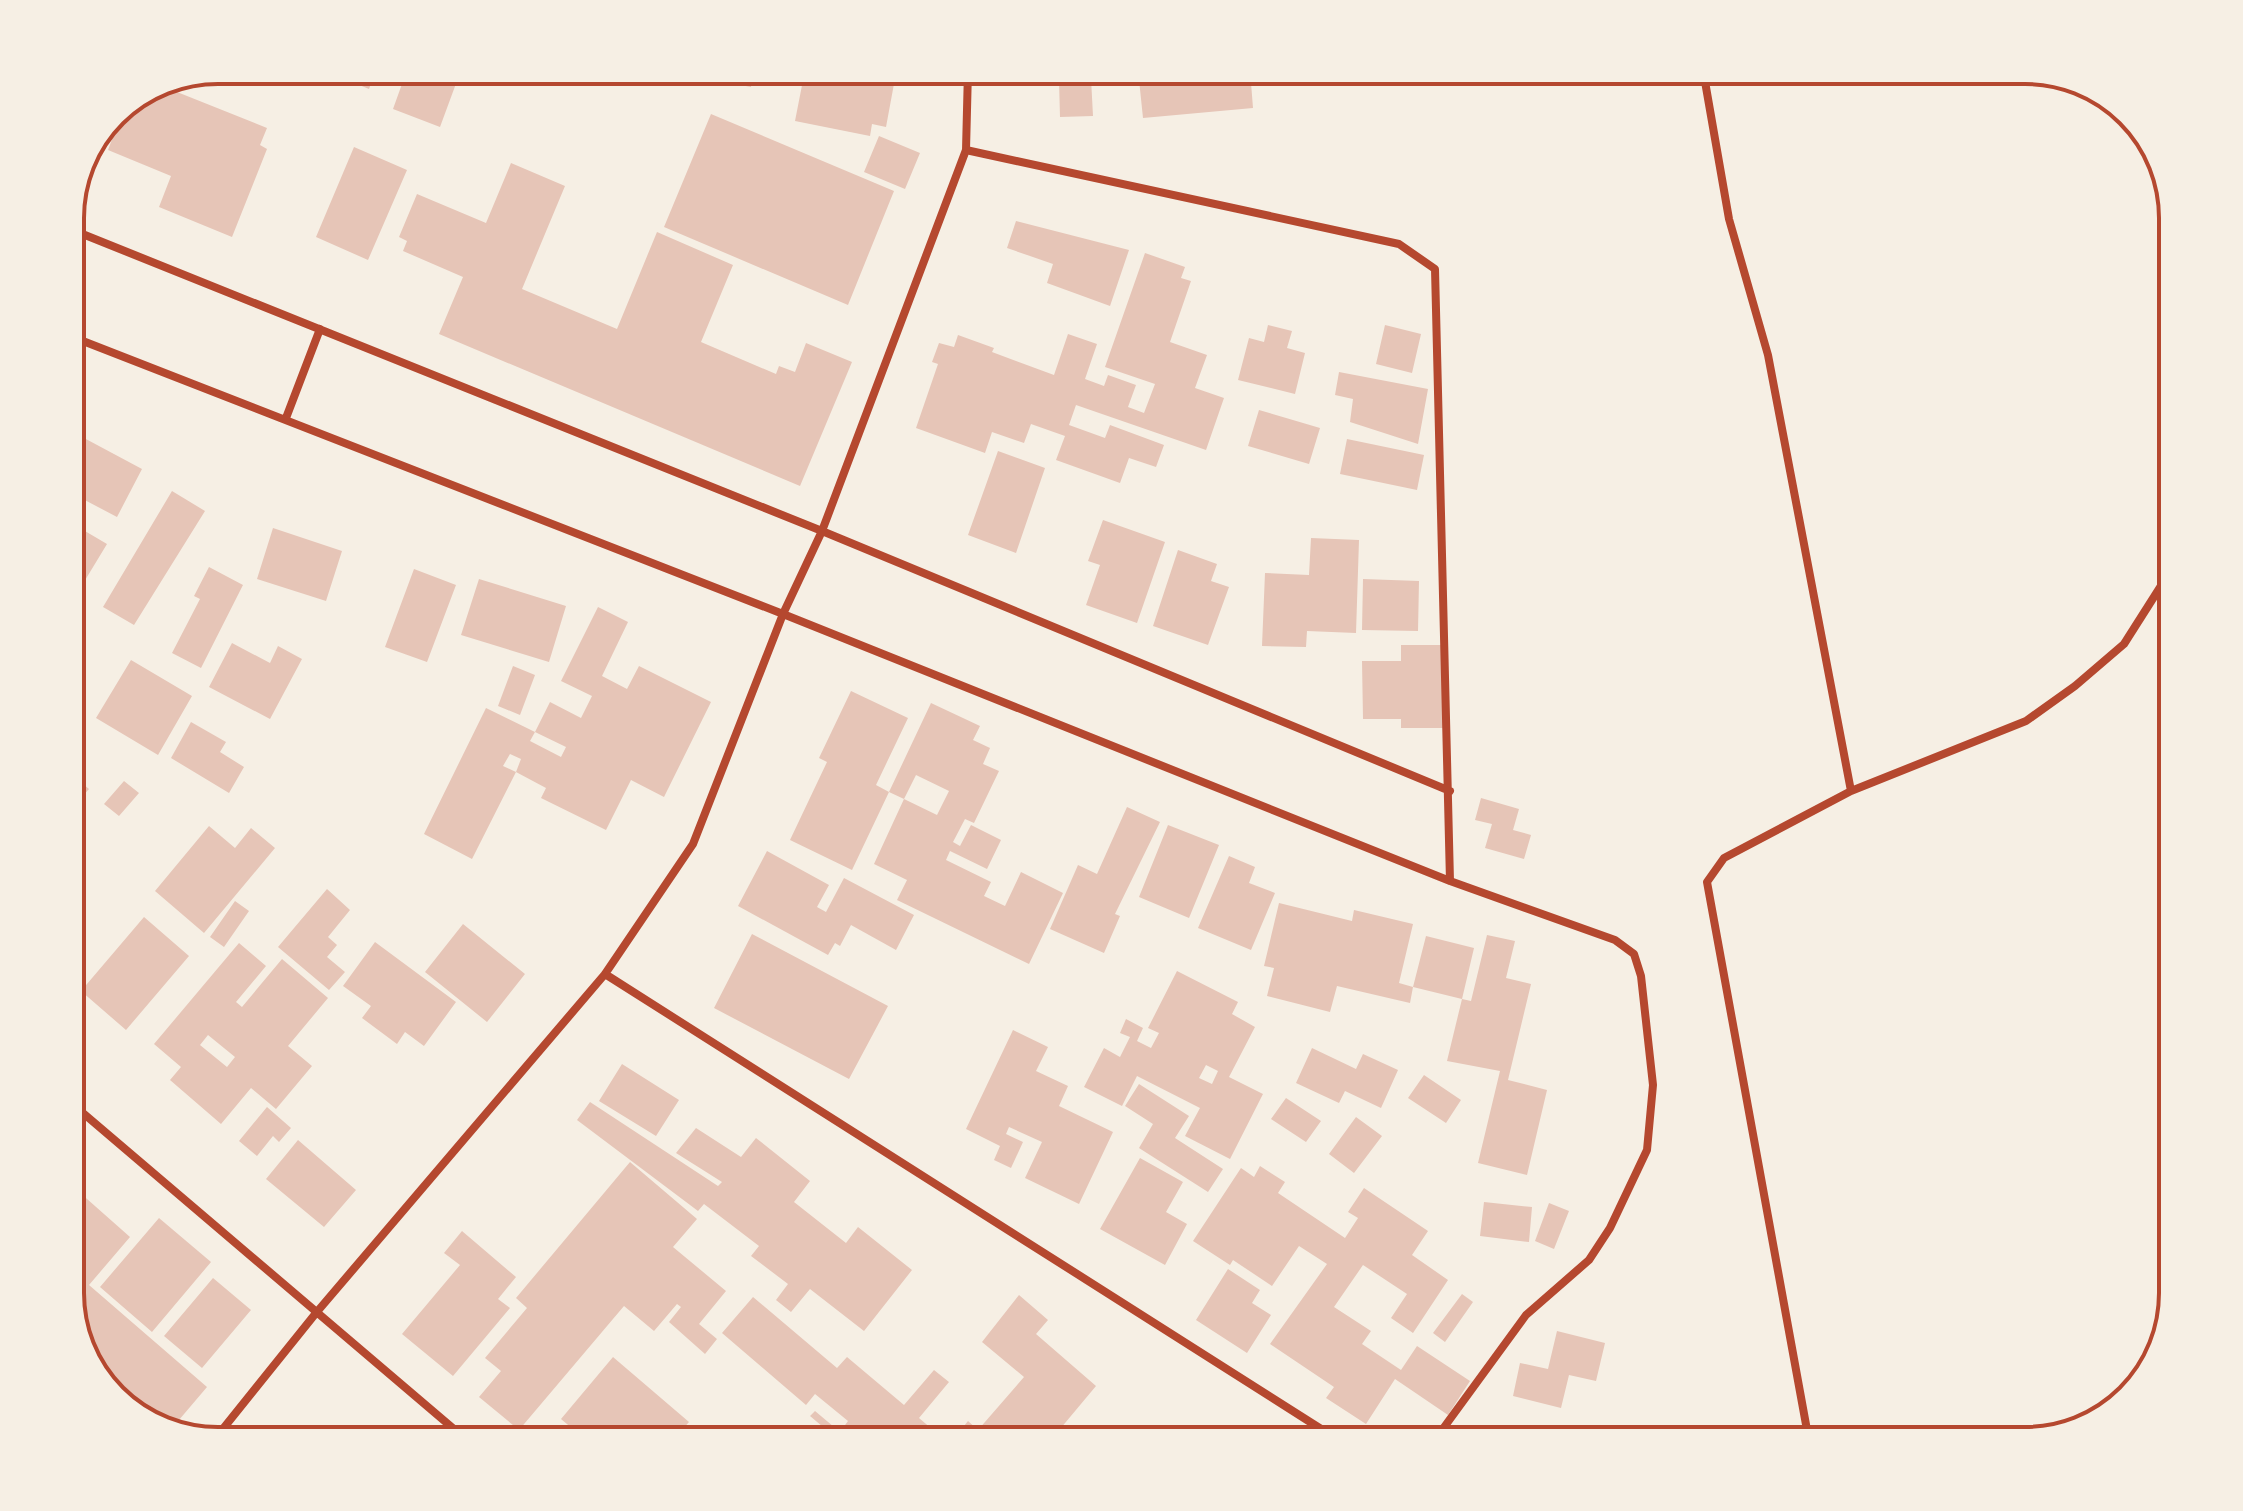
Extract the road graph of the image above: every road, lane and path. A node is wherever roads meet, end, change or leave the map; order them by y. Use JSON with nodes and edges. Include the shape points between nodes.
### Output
{"nodes":[{"id":1,"x":968,"y":84,"type":"edge"},
{"id":2,"x":1705,"y":84,"type":"edge"},
{"id":3,"x":966,"y":150,"type":"junction"},
{"id":4,"x":84,"y":235,"type":"edge"},
{"id":5,"x":320,"y":329,"type":"junction"},
{"id":6,"x":84,"y":341,"type":"edge"},
{"id":7,"x":286,"y":418,"type":"junction"},
{"id":8,"x":822,"y":531,"type":"junction"},
{"id":9,"x":2159,"y":589,"type":"edge"},
{"id":10,"x":783,"y":614,"type":"junction"},
{"id":11,"x":1450,"y":791,"type":"junction"},
{"id":12,"x":1851,"y":791,"type":"junction"},
{"id":13,"x":1450,"y":881,"type":"junction"},
{"id":14,"x":605,"y":974,"type":"junction"},
{"id":15,"x":84,"y":1114,"type":"edge"},
{"id":16,"x":316,"y":1313,"type":"junction"},
{"id":17,"x":224,"y":1427,"type":"edge"},
{"id":18,"x":451,"y":1427,"type":"edge"},
{"id":19,"x":1318,"y":1427,"type":"edge"},
{"id":20,"x":1444,"y":1427,"type":"edge"},
{"id":21,"x":1806,"y":1427,"type":"edge"}],
"edges":[{"from":1,"to":3,"type":"street"},
{"from":2,"to":12,"type":"street","via":[[1729,219],[1768,355]]},
{"from":3,"to":8,"type":"street"},
{"from":3,"to":11,"type":"street","via":[[1399,244],[1435,269]]},
{"from":4,"to":5,"type":"street"},
{"from":5,"to":7,"type":"street"},
{"from":5,"to":8,"type":"street"},
{"from":6,"to":7,"type":"street"},
{"from":7,"to":10,"type":"street"},
{"from":8,"to":10,"type":"street"},
{"from":8,"to":11,"type":"street"},
{"from":9,"to":12,"type":"street","via":[[2124,644],[2026,721]]},
{"from":10,"to":13,"type":"street"},
{"from":10,"to":14,"type":"street","via":[[693,844]]},
{"from":11,"to":13,"type":"street"},
{"from":12,"to":21,"type":"street","via":[[1724,858],[1707,882]]},
{"from":13,"to":20,"type":"street","via":[[1615,940],[1634,954],[1653,1085],[1647,1150],[1610,1228],[1589,1260],[1526,1315]]},
{"from":14,"to":16,"type":"street"},
{"from":14,"to":19,"type":"street"},
{"from":15,"to":16,"type":"street"},
{"from":16,"to":17,"type":"street"},
{"from":16,"to":18,"type":"street"}]}
